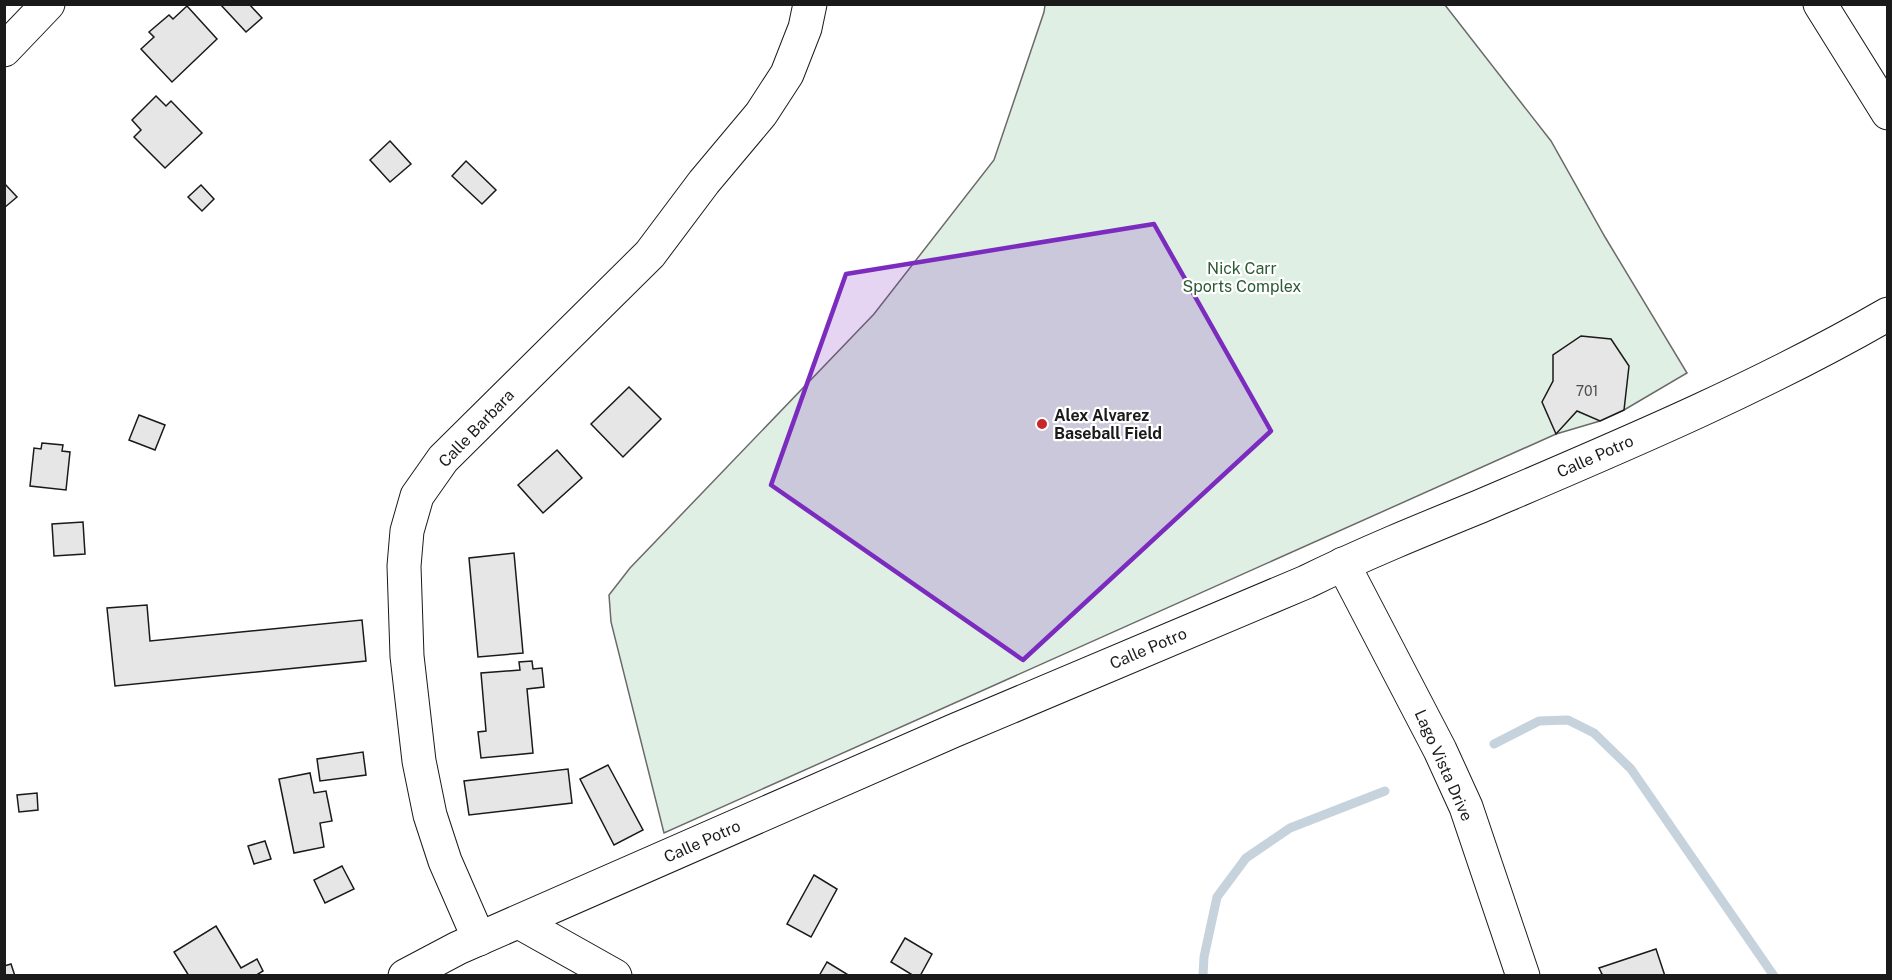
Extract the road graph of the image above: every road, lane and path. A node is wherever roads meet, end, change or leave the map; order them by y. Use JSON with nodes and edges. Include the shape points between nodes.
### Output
{"nodes":[{"id":1,"x":48,"y":4,"type":"edge"},
{"id":2,"x":810,"y":4,"type":"edge"},
{"id":3,"x":1820,"y":4,"type":"edge"},
{"id":4,"x":4,"y":50,"type":"edge"},
{"id":5,"x":1887,"y":113,"type":"edge"},
{"id":6,"x":1887,"y":314,"type":"edge"},
{"id":7,"x":1343,"y":564,"type":"junction"},
{"id":8,"x":519,"y":922,"type":"junction"},
{"id":9,"x":479,"y":939,"type":"junction"},
{"id":10,"x":405,"y":975,"type":"edge"},
{"id":11,"x":615,"y":975,"type":"edge"},
{"id":12,"x":1522,"y":975,"type":"edge"}],
"edges":[{"from":1,"to":4,"type":"street"},
{"from":2,"to":9,"type":"street","name":"Calle Barbara","via":[[787,74],[761,114],[650,254],[443,459],[417,496],[406,531],[404,566],[407,656],[419,761],[445,861]]},
{"from":3,"to":5,"type":"street"},
{"from":6,"to":7,"type":"street","name":"Calle Potro","via":[[1743,391]]},
{"from":7,"to":8,"type":"street","name":"Calle Potro"},
{"from":7,"to":12,"type":"street","name":"Lago Vista Drive","via":[[1466,807]]},
{"from":8,"to":9,"type":"street","name":"Calle Potro"},
{"from":8,"to":11,"type":"street"},
{"from":9,"to":10,"type":"street","name":"Calle Potro"}]}
